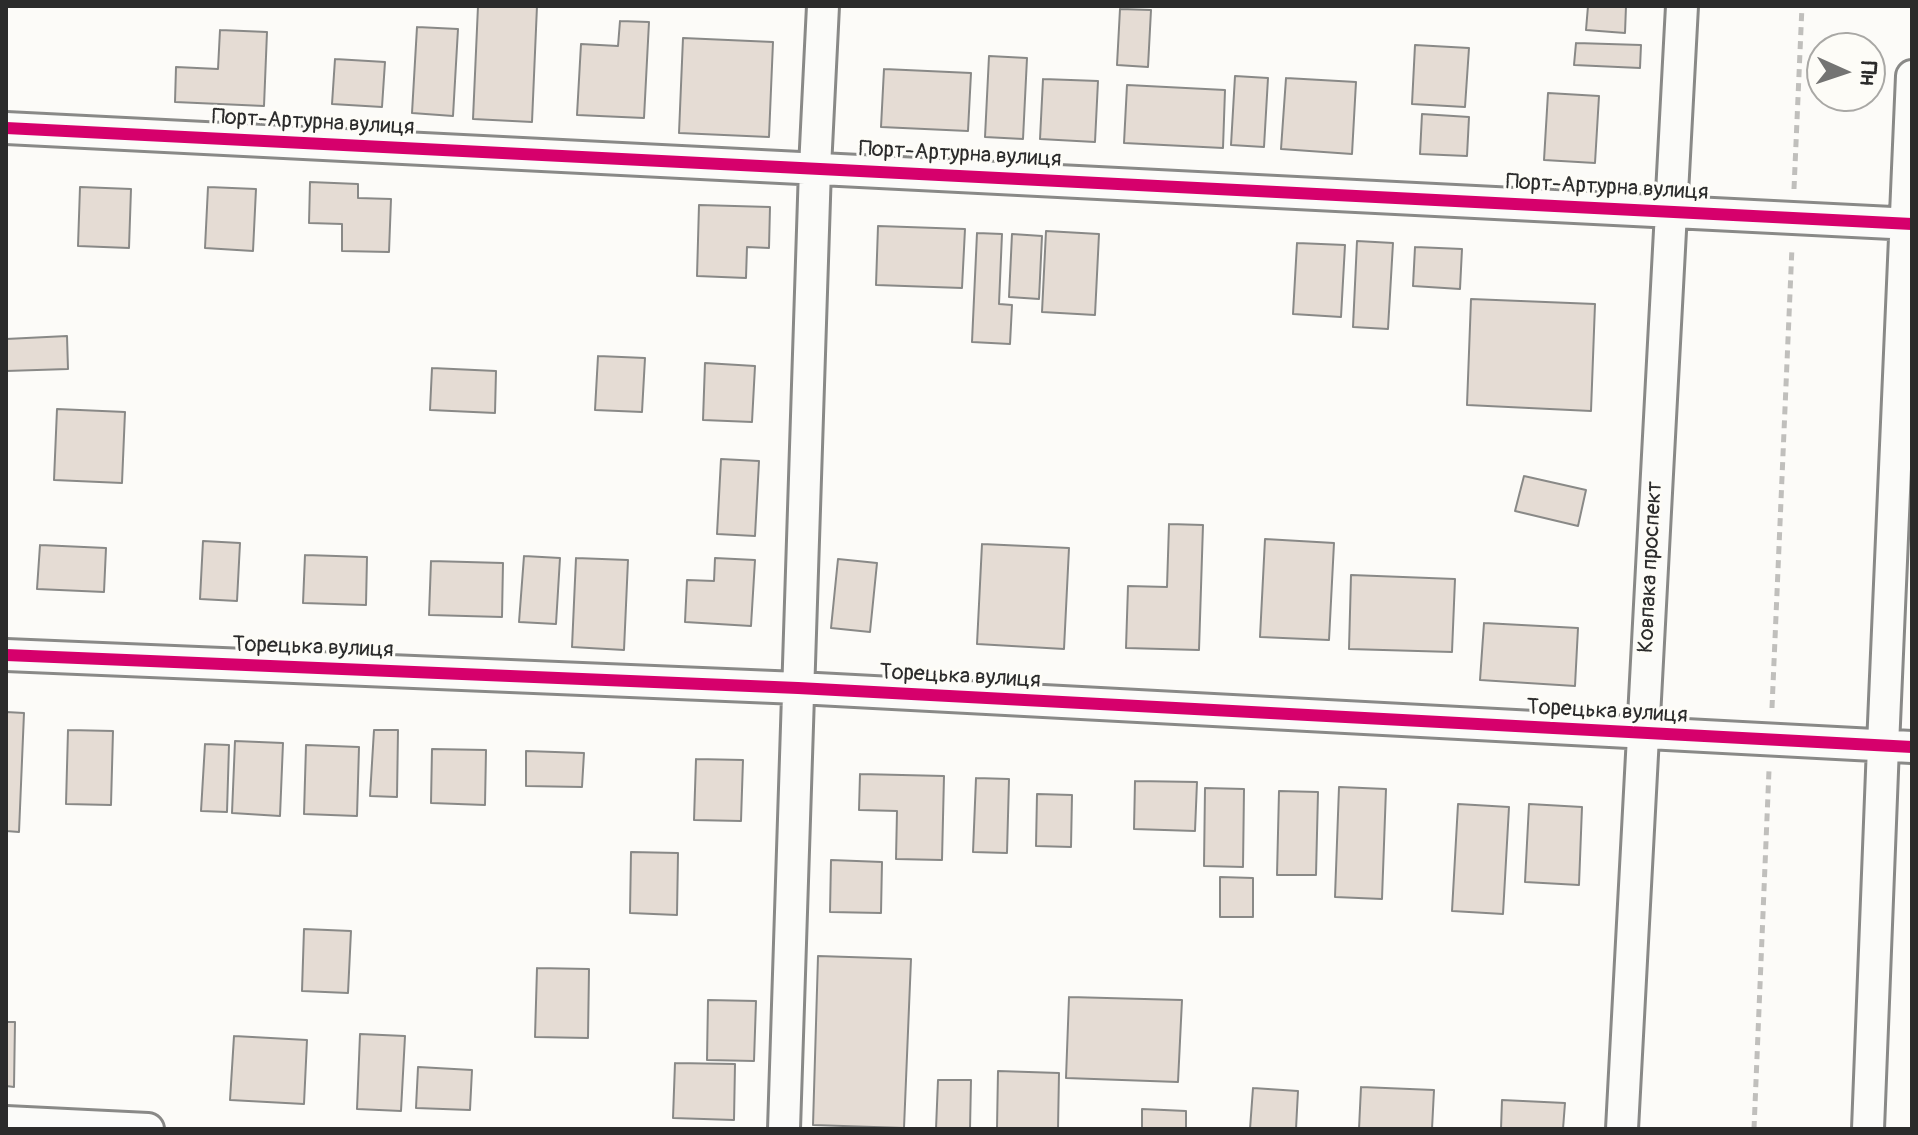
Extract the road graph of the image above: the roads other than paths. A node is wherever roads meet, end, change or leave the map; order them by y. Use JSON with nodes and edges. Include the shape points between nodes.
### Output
{"nodes":[{"id":1,"x":823,"y":6,"type":"edge"},
{"id":2,"x":1682,"y":6,"type":"edge"},
{"id":3,"x":1912,"y":76,"type":"edge"},
{"id":4,"x":6,"y":128,"type":"edge"},
{"id":5,"x":815,"y":168,"type":"junction"},
{"id":6,"x":1671,"y":211,"type":"junction"},
{"id":7,"x":1909,"y":224,"type":"edge"},
{"id":8,"x":6,"y":655,"type":"edge"},
{"id":9,"x":798,"y":688,"type":"junction"},
{"id":10,"x":1642,"y":733,"type":"junction"},
{"id":11,"x":1897,"y":747,"type":"edge"},
{"id":12,"x":6,"y":1122,"type":"edge"},
{"id":13,"x":148,"y":1129,"type":"edge"},
{"id":14,"x":784,"y":1129,"type":"edge"},
{"id":15,"x":1622,"y":1129,"type":"edge"},
{"id":16,"x":1868,"y":1129,"type":"edge"}],
"edges":[{"from":1,"to":5,"type":"street"},
{"from":2,"to":6,"type":"street","name":"Ковпака проспект"},
{"from":3,"to":7,"type":"street"},
{"from":4,"to":5,"type":"street","name":"Порт-Артурна вулиця"},
{"from":5,"to":6,"type":"street","name":"Порт-Артурна вулиця"},
{"from":5,"to":9,"type":"street"},
{"from":6,"to":7,"type":"street","name":"Порт-Артурна вулиця"},
{"from":6,"to":10,"type":"street","name":"Ковпака проспект"},
{"from":7,"to":11,"type":"street"},
{"from":8,"to":9,"type":"street","name":"Торецька вулиця"},
{"from":9,"to":10,"type":"street","name":"Торецька вулиця"},
{"from":9,"to":14,"type":"street"},
{"from":10,"to":11,"type":"street","name":"Торецька вулиця"},
{"from":10,"to":15,"type":"street","name":"Ковпака проспект"},
{"from":11,"to":16,"type":"street"},
{"from":12,"to":13,"type":"street"}]}
